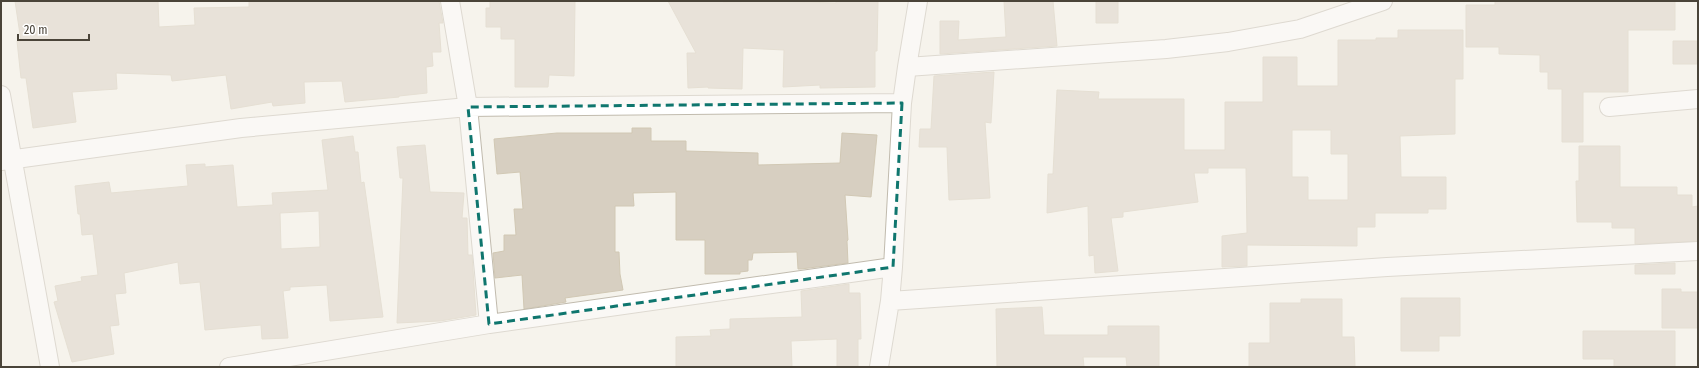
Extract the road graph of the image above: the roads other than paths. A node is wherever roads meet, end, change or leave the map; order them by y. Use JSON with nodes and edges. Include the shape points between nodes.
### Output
{"nodes":[{"id":1,"x":450,"y":1,"type":"edge"},
{"id":2,"x":918,"y":1,"type":"edge"},
{"id":3,"x":1383,"y":1,"type":"edge"},
{"id":4,"x":907,"y":67,"type":"junction"},
{"id":5,"x":1,"y":95,"type":"edge"},
{"id":6,"x":1698,"y":98,"type":"edge"},
{"id":7,"x":902,"y":103,"type":"junction"},
{"id":8,"x":1609,"y":106,"type":"dead end"},
{"id":9,"x":468,"y":107,"type":"junction"},
{"id":10,"x":6,"y":160,"type":"edge"},
{"id":11,"x":1698,"y":251,"type":"edge"},
{"id":12,"x":893,"y":268,"type":"junction"},
{"id":13,"x":890,"y":301,"type":"junction"},
{"id":14,"x":489,"y":324,"type":"junction"},
{"id":15,"x":50,"y":367,"type":"edge"},
{"id":16,"x":229,"y":367,"type":"edge"},
{"id":17,"x":879,"y":367,"type":"edge"}],
"edges":[{"from":1,"to":9,"type":"street"},
{"from":2,"to":4,"type":"street"},
{"from":3,"to":4,"type":"street","via":[[1300,29],[1228,42],[1166,49]]},
{"from":4,"to":7,"type":"street"},
{"from":5,"to":10,"type":"street"},
{"from":6,"to":8,"type":"street"},
{"from":7,"to":9,"type":"street"},
{"from":7,"to":12,"type":"street"},
{"from":9,"to":10,"type":"street","via":[[241,128]]},
{"from":9,"to":14,"type":"street"},
{"from":10,"to":15,"type":"street"},
{"from":11,"to":13,"type":"street","via":[[1387,267]]},
{"from":12,"to":13,"type":"street"},
{"from":12,"to":14,"type":"street"},
{"from":13,"to":17,"type":"street"},
{"from":14,"to":16,"type":"street"}]}
